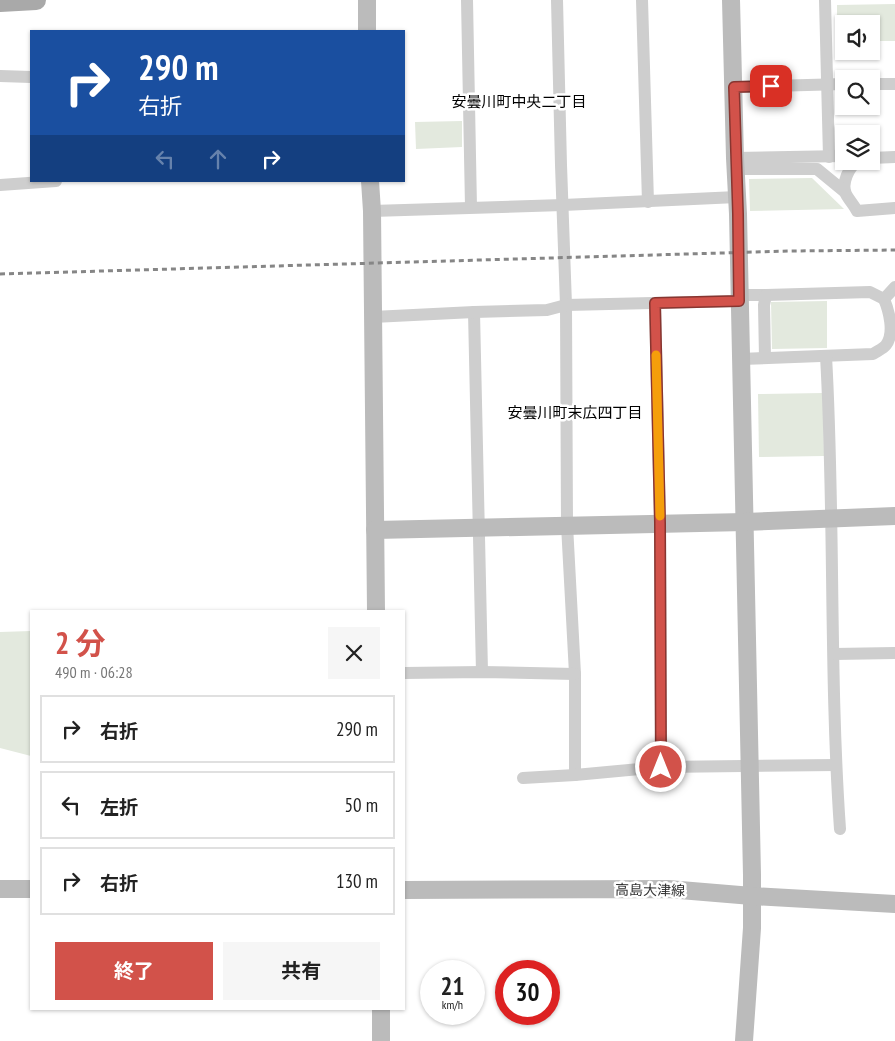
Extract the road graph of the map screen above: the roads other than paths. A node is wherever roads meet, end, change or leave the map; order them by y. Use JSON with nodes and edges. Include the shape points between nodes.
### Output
{"nodes":[{"id":1,"x":36,"y":0,"type":"edge"},
{"id":2,"x":367,"y":0,"type":"edge"},
{"id":3,"x":467,"y":0,"type":"edge"},
{"id":4,"x":557,"y":0,"type":"edge"},
{"id":5,"x":642,"y":0,"type":"edge"},
{"id":6,"x":731,"y":0,"type":"edge"},
{"id":7,"x":825,"y":0,"type":"edge"},
{"id":8,"x":0,"y":2,"type":"edge"},
{"id":9,"x":367,"y":30,"type":"edge"},
{"id":10,"x":0,"y":76,"type":"edge"},
{"id":11,"x":30,"y":77,"type":"edge"},
{"id":12,"x":880,"y":84,"type":"edge"},
{"id":13,"x":895,"y":84,"type":"edge"},
{"id":14,"x":828,"y":85,"type":"junction"},
{"id":15,"x":835,"y":85,"type":"edge"},
{"id":16,"x":734,"y":87,"type":"junction"},
{"id":17,"x":829,"y":157,"type":"junction"},
{"id":18,"x":835,"y":157,"type":"edge"},
{"id":19,"x":895,"y":157,"type":"edge"},
{"id":20,"x":880,"y":158,"type":"edge"},
{"id":21,"x":735,"y":163,"type":"junction"},
{"id":22,"x":849,"y":170,"type":"edge"},
{"id":23,"x":42,"y":182,"type":"edge"},
{"id":24,"x":370,"y":182,"type":"edge"},
{"id":25,"x":0,"y":185,"type":"edge"},
{"id":26,"x":845,"y":192,"type":"junction"},
{"id":27,"x":737,"y":197,"type":"junction"},
{"id":28,"x":648,"y":202,"type":"junction"},
{"id":29,"x":563,"y":205,"type":"junction"},
{"id":30,"x":472,"y":207,"type":"junction"},
{"id":31,"x":895,"y":208,"type":"edge"},
{"id":32,"x":372,"y":211,"type":"junction"},
{"id":33,"x":895,"y":287,"type":"edge"},
{"id":34,"x":766,"y":295,"type":"junction"},
{"id":35,"x":739,"y":298,"type":"junction"},
{"id":36,"x":884,"y":299,"type":"junction"},
{"id":37,"x":655,"y":303,"type":"junction"},
{"id":38,"x":566,"y":305,"type":"junction"},
{"id":39,"x":474,"y":312,"type":"junction"},
{"id":40,"x":373,"y":317,"type":"junction"},
{"id":41,"x":891,"y":349,"type":"edge"},
{"id":42,"x":826,"y":356,"type":"junction"},
{"id":43,"x":765,"y":358,"type":"junction"},
{"id":44,"x":742,"y":359,"type":"junction"},
{"id":45,"x":895,"y":516,"type":"edge"},
{"id":46,"x":830,"y":519,"type":"junction"},
{"id":47,"x":745,"y":522,"type":"junction"},
{"id":48,"x":660,"y":523,"type":"junction"},
{"id":49,"x":567,"y":525,"type":"junction"},
{"id":50,"x":480,"y":528,"type":"junction"},
{"id":51,"x":375,"y":530,"type":"junction"},
{"id":52,"x":376,"y":610,"type":"edge"},
{"id":53,"x":895,"y":653,"type":"edge"},
{"id":54,"x":834,"y":654,"type":"junction"},
{"id":55,"x":482,"y":672,"type":"junction"},
{"id":56,"x":405,"y":673,"type":"edge"},
{"id":57,"x":575,"y":674,"type":"junction"},
{"id":58,"x":836,"y":765,"type":"junction"},
{"id":59,"x":661,"y":767,"type":"junction"},
{"id":60,"x":751,"y":767,"type":"junction"},
{"id":61,"x":575,"y":775,"type":"junction"},
{"id":62,"x":523,"y":778,"type":"dead end"},
{"id":63,"x":840,"y":829,"type":"dead end"},
{"id":64,"x":0,"y":889,"type":"edge"},
{"id":65,"x":30,"y":890,"type":"edge"},
{"id":66,"x":405,"y":890,"type":"edge"},
{"id":67,"x":752,"y":896,"type":"junction"},
{"id":68,"x":895,"y":904,"type":"edge"},
{"id":69,"x":381,"y":1010,"type":"edge"},
{"id":70,"x":381,"y":1041,"type":"edge"},
{"id":71,"x":744,"y":1041,"type":"edge"}],
"edges":[{"from":1,"to":8,"type":"main road"},
{"from":2,"to":9,"type":"street"},
{"from":3,"to":30,"type":"street"},
{"from":4,"to":29,"type":"street"},
{"from":5,"to":28,"type":"street"},
{"from":6,"to":16,"type":"street"},
{"from":7,"to":14,"type":"street"},
{"from":10,"to":11,"type":"street"},
{"from":12,"to":13,"type":"street"},
{"from":14,"to":15,"type":"street"},
{"from":14,"to":16,"type":"street"},
{"from":14,"to":17,"type":"street"},
{"from":16,"to":21,"type":"street"},
{"from":17,"to":18,"type":"street"},
{"from":17,"to":21,"type":"street"},
{"from":19,"to":20,"type":"street"},
{"from":21,"to":26,"type":"street","via":[[817,169]]},
{"from":21,"to":27,"type":"street"},
{"from":22,"to":26,"type":"street"},
{"from":23,"to":25,"type":"street"},
{"from":24,"to":32,"type":"street"},
{"from":26,"to":31,"type":"street","via":[[857,211]]},
{"from":27,"to":28,"type":"street"},
{"from":27,"to":35,"type":"street"},
{"from":28,"to":29,"type":"street"},
{"from":29,"to":30,"type":"street"},
{"from":29,"to":38,"type":"street"},
{"from":30,"to":32,"type":"street"},
{"from":32,"to":40,"type":"street"},
{"from":33,"to":36,"type":"street"},
{"from":34,"to":35,"type":"street"},
{"from":34,"to":36,"type":"street","via":[[870,292]]},
{"from":34,"to":43,"type":"street"},
{"from":35,"to":37,"type":"street"},
{"from":35,"to":44,"type":"street"},
{"from":36,"to":41,"type":"street","via":[[890,315]]},
{"from":37,"to":38,"type":"street"},
{"from":37,"to":48,"type":"street"},
{"from":38,"to":39,"type":"street","via":[[546,310]]},
{"from":38,"to":49,"type":"street"},
{"from":39,"to":40,"type":"street"},
{"from":39,"to":50,"type":"street"},
{"from":40,"to":51,"type":"street"},
{"from":41,"to":42,"type":"street","via":[[873,354]]},
{"from":42,"to":43,"type":"street"},
{"from":42,"to":46,"type":"street"},
{"from":43,"to":44,"type":"street"},
{"from":44,"to":47,"type":"street"},
{"from":45,"to":46,"type":"street"},
{"from":46,"to":47,"type":"street"},
{"from":46,"to":54,"type":"street"},
{"from":47,"to":48,"type":"street"},
{"from":47,"to":60,"type":"street"},
{"from":48,"to":49,"type":"street"},
{"from":48,"to":59,"type":"street"},
{"from":49,"to":50,"type":"street"},
{"from":49,"to":57,"type":"street"},
{"from":50,"to":51,"type":"street"},
{"from":50,"to":55,"type":"street"},
{"from":51,"to":52,"type":"street"},
{"from":53,"to":54,"type":"street"},
{"from":54,"to":58,"type":"street"},
{"from":55,"to":56,"type":"street"},
{"from":55,"to":57,"type":"street"},
{"from":57,"to":61,"type":"street"},
{"from":58,"to":60,"type":"street"},
{"from":58,"to":63,"type":"street"},
{"from":59,"to":60,"type":"street"},
{"from":59,"to":61,"type":"street"},
{"from":60,"to":67,"type":"street"},
{"from":61,"to":62,"type":"street"},
{"from":64,"to":65,"type":"street"},
{"from":66,"to":67,"type":"street","name":"高島大津線","via":[[668,889]]},
{"from":67,"to":68,"type":"street","name":"高島大津線"},
{"from":67,"to":71,"type":"street"},
{"from":69,"to":70,"type":"street"}]}
